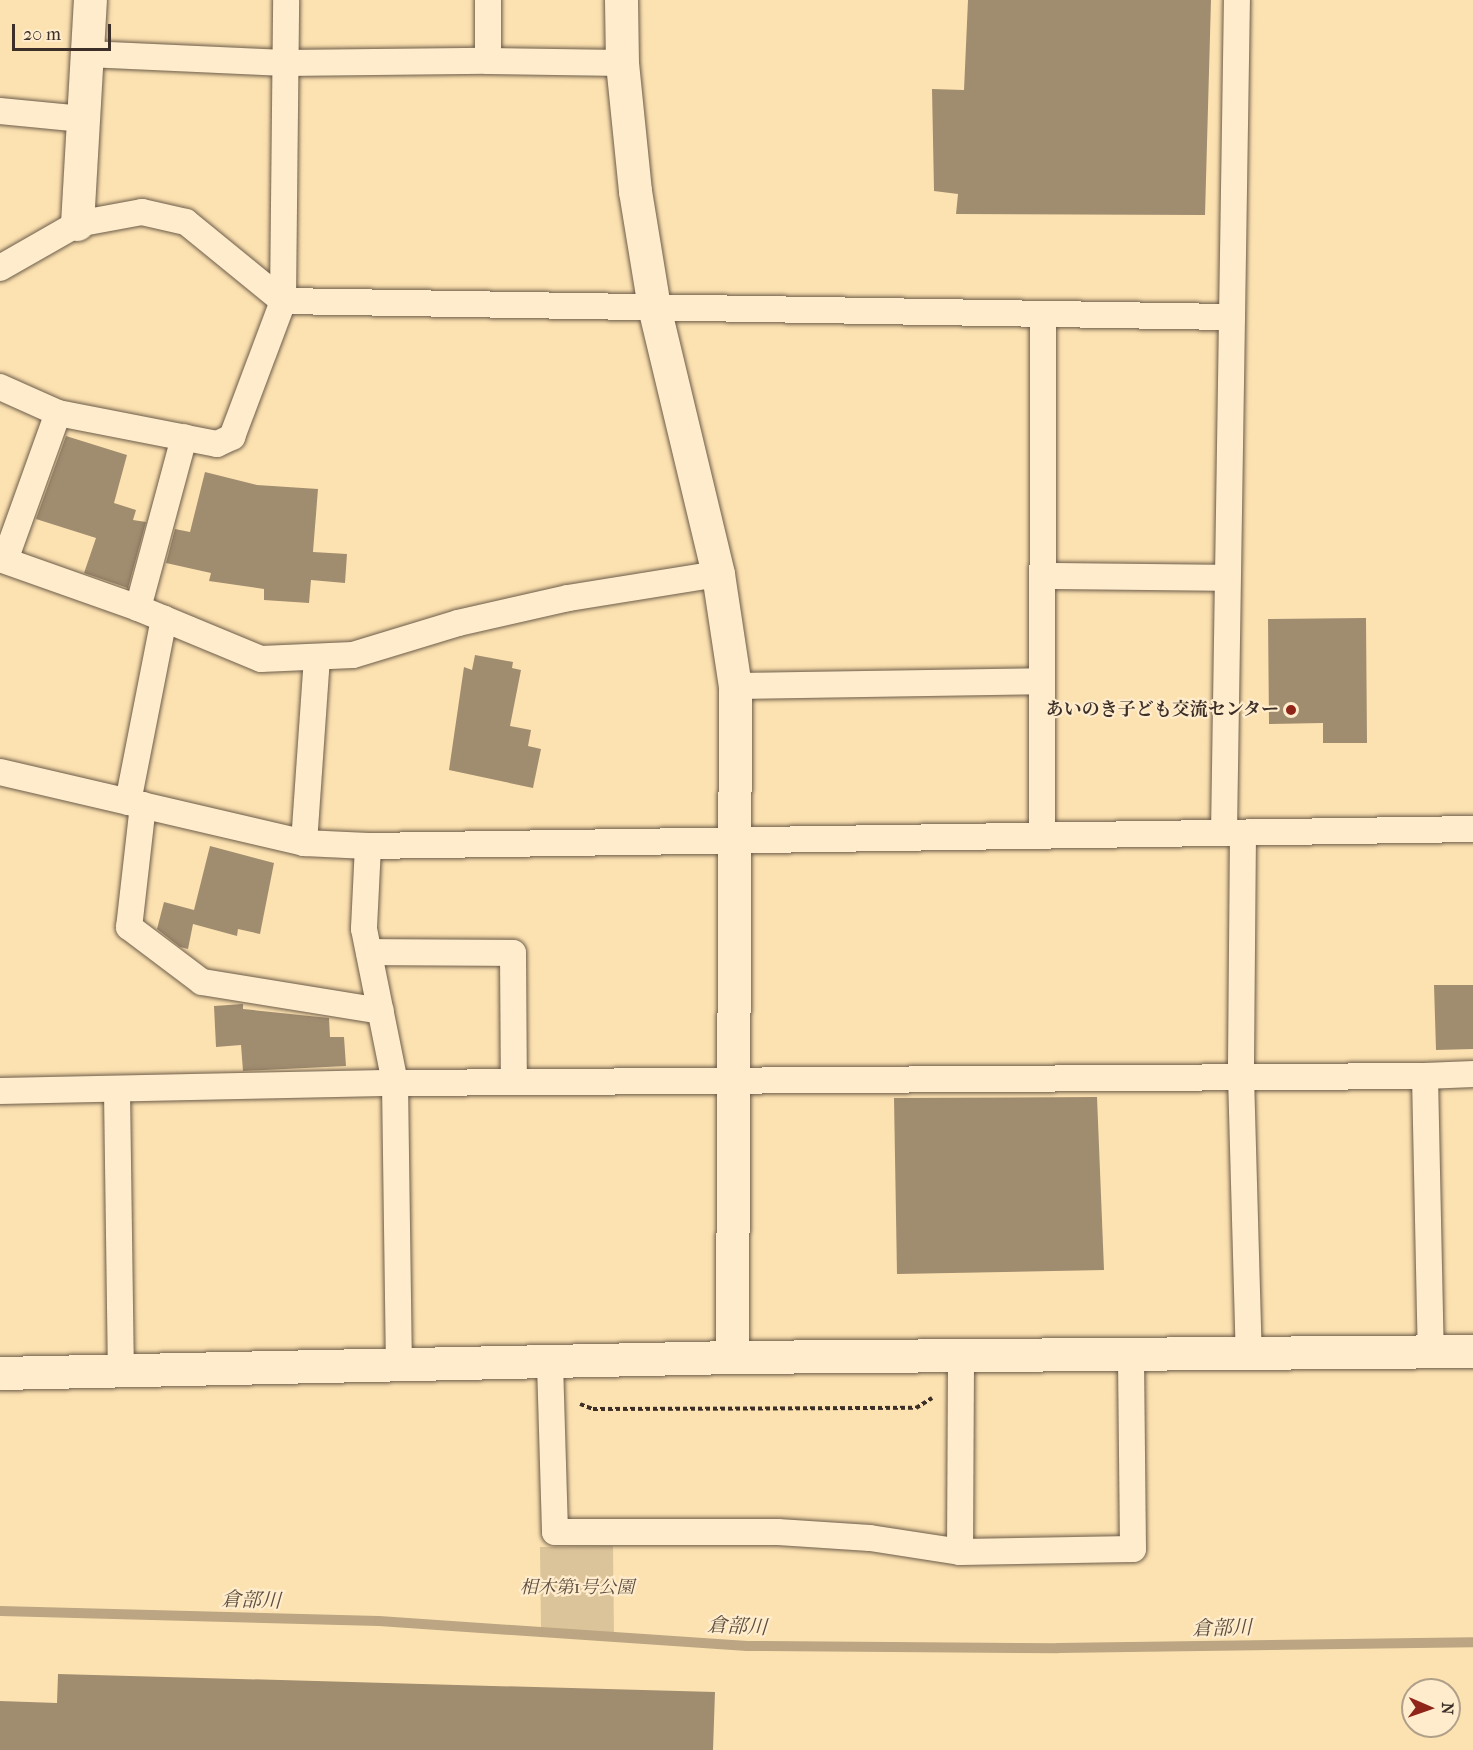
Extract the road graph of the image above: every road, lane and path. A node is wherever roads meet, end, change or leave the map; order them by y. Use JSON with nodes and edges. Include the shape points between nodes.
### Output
{"nodes":[{"id":1,"x":90,"y":0,"type":"edge"},
{"id":2,"x":286,"y":0,"type":"edge"},
{"id":3,"x":488,"y":0,"type":"edge"},
{"id":4,"x":621,"y":0,"type":"edge"},
{"id":5,"x":1237,"y":0,"type":"edge"},
{"id":6,"x":87,"y":54,"type":"junction"},
{"id":7,"x":488,"y":61,"type":"junction"},
{"id":8,"x":285,"y":63,"type":"junction"},
{"id":9,"x":622,"y":63,"type":"junction"},
{"id":10,"x":0,"y":111,"type":"edge"},
{"id":11,"x":83,"y":119,"type":"junction"},
{"id":12,"x":77,"y":224,"type":"junction"},
{"id":13,"x":0,"y":268,"type":"edge"},
{"id":14,"x":283,"y":301,"type":"junction"},
{"id":15,"x":654,"y":307,"type":"junction"},
{"id":16,"x":1043,"y":314,"type":"junction"},
{"id":17,"x":1232,"y":317,"type":"junction"},
{"id":18,"x":0,"y":387,"type":"edge"},
{"id":19,"x":58,"y":413,"type":"junction"},
{"id":20,"x":184,"y":437,"type":"junction"},
{"id":21,"x":2,"y":560,"type":"edge"},
{"id":22,"x":718,"y":574,"type":"junction"},
{"id":23,"x":1044,"y":576,"type":"junction"},
{"id":24,"x":1227,"y":578,"type":"junction"},
{"id":25,"x":138,"y":608,"type":"junction"},
{"id":26,"x":164,"y":619,"type":"junction"},
{"id":27,"x":317,"y":657,"type":"junction"},
{"id":28,"x":1042,"y":681,"type":"junction"},
{"id":29,"x":735,"y":686,"type":"junction"},
{"id":30,"x":0,"y":772,"type":"edge"},
{"id":31,"x":135,"y":804,"type":"junction"},
{"id":32,"x":1473,"y":829,"type":"edge"},
{"id":33,"x":1234,"y":833,"type":"junction"},
{"id":34,"x":1042,"y":836,"type":"junction"},
{"id":35,"x":734,"y":839,"type":"junction"},
{"id":36,"x":304,"y":843,"type":"junction"},
{"id":37,"x":368,"y":846,"type":"junction"},
{"id":38,"x":369,"y":952,"type":"junction"},
{"id":39,"x":381,"y":1011,"type":"junction"},
{"id":40,"x":1473,"y":1074,"type":"edge"},
{"id":41,"x":1241,"y":1076,"type":"junction"},
{"id":42,"x":1425,"y":1076,"type":"junction"},
{"id":43,"x":734,"y":1080,"type":"junction"},
{"id":44,"x":514,"y":1082,"type":"junction"},
{"id":45,"x":395,"y":1083,"type":"junction"},
{"id":46,"x":0,"y":1091,"type":"edge"},
{"id":47,"x":117,"y":1091,"type":"junction"},
{"id":48,"x":1473,"y":1351,"type":"edge"},
{"id":49,"x":1431,"y":1352,"type":"junction"},
{"id":50,"x":1249,"y":1354,"type":"junction"},
{"id":51,"x":1131,"y":1355,"type":"junction"},
{"id":52,"x":732,"y":1357,"type":"junction"},
{"id":53,"x":399,"y":1368,"type":"junction"},
{"id":54,"x":960,"y":1369,"type":"junction"},
{"id":55,"x":121,"y":1372,"type":"junction"},
{"id":56,"x":0,"y":1373,"type":"edge"},
{"id":57,"x":550,"y":1379,"type":"junction"},
{"id":58,"x":960,"y":1552,"type":"junction"}],
"edges":[{"from":1,"to":6,"type":"street"},
{"from":2,"to":8,"type":"street"},
{"from":3,"to":7,"type":"street"},
{"from":4,"to":9,"type":"street"},
{"from":5,"to":17,"type":"street"},
{"from":6,"to":8,"type":"street"},
{"from":6,"to":11,"type":"street"},
{"from":7,"to":8,"type":"street"},
{"from":7,"to":9,"type":"street"},
{"from":8,"to":14,"type":"street"},
{"from":9,"to":15,"type":"street","via":[[635,191]]},
{"from":10,"to":11,"type":"street"},
{"from":11,"to":12,"type":"street"},
{"from":12,"to":13,"type":"street"},
{"from":12,"to":14,"type":"street","via":[[142,212],[186,222]]},
{"from":14,"to":15,"type":"street"},
{"from":14,"to":20,"type":"street","via":[[232,437],[217,444]]},
{"from":15,"to":16,"type":"street"},
{"from":15,"to":22,"type":"street"},
{"from":16,"to":17,"type":"street"},
{"from":16,"to":23,"type":"street"},
{"from":17,"to":24,"type":"street"},
{"from":18,"to":19,"type":"street"},
{"from":19,"to":20,"type":"street"},
{"from":19,"to":21,"type":"street"},
{"from":20,"to":25,"type":"street"},
{"from":21,"to":25,"type":"street"},
{"from":22,"to":27,"type":"street","via":[[568,598],[458,623],[353,655]]},
{"from":22,"to":29,"type":"street"},
{"from":23,"to":24,"type":"street"},
{"from":23,"to":28,"type":"street"},
{"from":24,"to":33,"type":"street"},
{"from":25,"to":26,"type":"street"},
{"from":26,"to":27,"type":"street","via":[[261,660]]},
{"from":26,"to":31,"type":"street"},
{"from":27,"to":36,"type":"street"},
{"from":28,"to":29,"type":"street"},
{"from":28,"to":34,"type":"street"},
{"from":29,"to":35,"type":"street"},
{"from":30,"to":31,"type":"street"},
{"from":31,"to":36,"type":"street"},
{"from":31,"to":39,"type":"street","via":[[129,927],[202,982]]},
{"from":32,"to":33,"type":"street"},
{"from":33,"to":34,"type":"street"},
{"from":33,"to":41,"type":"street"},
{"from":34,"to":35,"type":"street"},
{"from":35,"to":37,"type":"street"},
{"from":35,"to":43,"type":"street"},
{"from":36,"to":37,"type":"street"},
{"from":37,"to":38,"type":"street","via":[[364,928]]},
{"from":38,"to":39,"type":"street"},
{"from":38,"to":44,"type":"street","via":[[513,953]]},
{"from":39,"to":45,"type":"street"},
{"from":40,"to":42,"type":"street"},
{"from":41,"to":42,"type":"street"},
{"from":41,"to":43,"type":"street"},
{"from":41,"to":50,"type":"street"},
{"from":42,"to":49,"type":"street"},
{"from":43,"to":44,"type":"street"},
{"from":43,"to":52,"type":"street"},
{"from":44,"to":45,"type":"street"},
{"from":45,"to":47,"type":"street"},
{"from":45,"to":53,"type":"street"},
{"from":46,"to":47,"type":"street"},
{"from":47,"to":55,"type":"street"},
{"from":48,"to":49,"type":"street"},
{"from":49,"to":50,"type":"street"},
{"from":50,"to":51,"type":"street"},
{"from":51,"to":54,"type":"street"},
{"from":51,"to":58,"type":"street","via":[[1133,1549]]},
{"from":52,"to":54,"type":"street"},
{"from":52,"to":57,"type":"street"},
{"from":53,"to":55,"type":"street"},
{"from":53,"to":57,"type":"street"},
{"from":54,"to":57,"type":"path","via":[[916,1408],[594,1409]]},
{"from":54,"to":58,"type":"street"},
{"from":55,"to":56,"type":"street"},
{"from":57,"to":58,"type":"street","via":[[555,1532],[778,1532],[870,1538]]}]}
